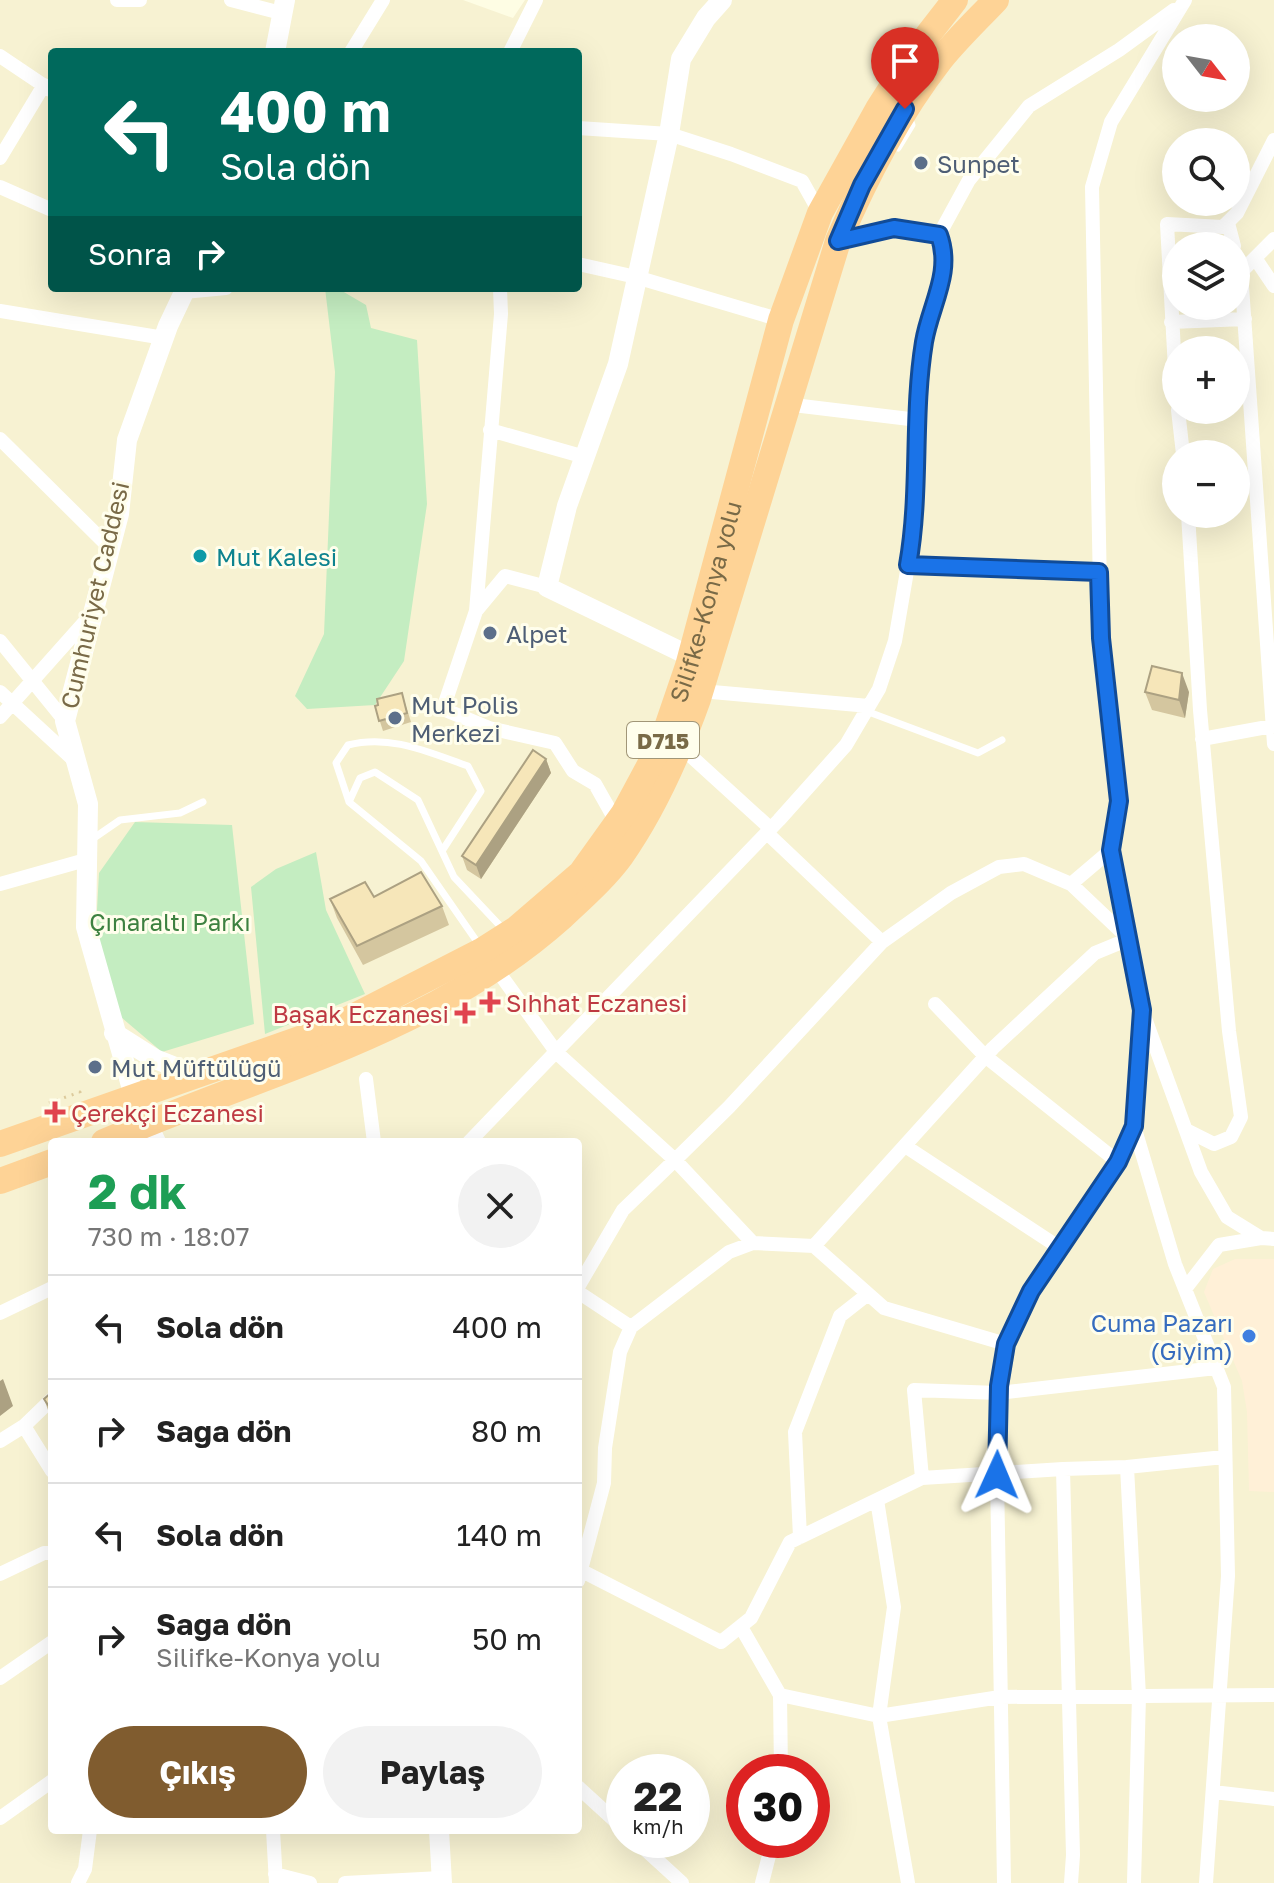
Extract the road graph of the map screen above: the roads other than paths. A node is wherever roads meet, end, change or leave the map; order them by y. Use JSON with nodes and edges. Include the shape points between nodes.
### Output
{"nodes":[{"id":1,"x":117,"y":0,"type":"edge"},
{"id":2,"x":140,"y":0,"type":"edge"},
{"id":3,"x":231,"y":0,"type":"edge"},
{"id":4,"x":383,"y":0,"type":"edge"},
{"id":5,"x":536,"y":0,"type":"edge"},
{"id":6,"x":722,"y":0,"type":"edge"},
{"id":7,"x":955,"y":0,"type":"edge"},
{"id":8,"x":996,"y":0,"type":"edge"},
{"id":9,"x":1184,"y":2,"type":"edge"},
{"id":10,"x":283,"y":7,"type":"edge"},
{"id":11,"x":276,"y":48,"type":"edge"},
{"id":12,"x":353,"y":48,"type":"edge"},
{"id":13,"x":512,"y":48,"type":"edge"},
{"id":14,"x":0,"y":56,"type":"edge"},
{"id":15,"x":48,"y":88,"type":"edge"},
{"id":16,"x":905,"y":109,"type":"junction"},
{"id":17,"x":582,"y":128,"type":"edge"},
{"id":18,"x":669,"y":134,"type":"junction"},
{"id":19,"x":1274,"y":140,"type":"edge"},
{"id":20,"x":0,"y":158,"type":"edge"},
{"id":21,"x":892,"y":158,"type":"dead end"},
{"id":22,"x":0,"y":187,"type":"edge"},
{"id":23,"x":48,"y":208,"type":"edge"},
{"id":24,"x":820,"y":213,"type":"junction"},
{"id":25,"x":1228,"y":223,"type":"junction"},
{"id":26,"x":1230,"y":232,"type":"edge"},
{"id":27,"x":939,"y":235,"type":"junction"},
{"id":28,"x":1274,"y":239,"type":"edge"},
{"id":29,"x":838,"y":241,"type":"junction"},
{"id":30,"x":1255,"y":258,"type":"junction"},
{"id":31,"x":1250,"y":263,"type":"edge"},
{"id":32,"x":582,"y":265,"type":"edge"},
{"id":33,"x":636,"y":277,"type":"junction"},
{"id":34,"x":1274,"y":286,"type":"edge"},
{"id":35,"x":184,"y":292,"type":"edge"},
{"id":36,"x":500,"y":292,"type":"edge"},
{"id":37,"x":0,"y":311,"type":"edge"},
{"id":38,"x":781,"y":320,"type":"junction"},
{"id":39,"x":1220,"y":320,"type":"edge"},
{"id":40,"x":1245,"y":320,"type":"edge"},
{"id":41,"x":1171,"y":322,"type":"junction"},
{"id":42,"x":1172,"y":336,"type":"edge"},
{"id":43,"x":164,"y":338,"type":"junction"},
{"id":44,"x":785,"y":404,"type":"junction"},
{"id":45,"x":918,"y":420,"type":"junction"},
{"id":46,"x":490,"y":430,"type":"junction"},
{"id":47,"x":0,"y":439,"type":"edge"},
{"id":48,"x":585,"y":457,"type":"junction"},
{"id":49,"x":1189,"y":528,"type":"edge"},
{"id":50,"x":109,"y":547,"type":"junction"},
{"id":51,"x":908,"y":565,"type":"junction"},
{"id":52,"x":1099,"y":572,"type":"junction"},
{"id":53,"x":547,"y":587,"type":"junction"},
{"id":54,"x":476,"y":611,"type":"junction"},
{"id":55,"x":93,"y":612,"type":"junction"},
{"id":56,"x":0,"y":641,"type":"edge"},
{"id":57,"x":699,"y":660,"type":"junction"},
{"id":58,"x":31,"y":679,"type":"junction"},
{"id":59,"x":701,"y":691,"type":"junction"},
{"id":60,"x":0,"y":692,"type":"edge"},
{"id":61,"x":10,"y":704,"type":"junction"},
{"id":62,"x":867,"y":709,"type":"junction"},
{"id":63,"x":0,"y":717,"type":"edge"},
{"id":64,"x":65,"y":721,"type":"junction"},
{"id":65,"x":1273,"y":726,"type":"edge"},
{"id":66,"x":1202,"y":739,"type":"junction"},
{"id":67,"x":1002,"y":740,"type":"dead end"},
{"id":68,"x":1274,"y":744,"type":"edge"},
{"id":69,"x":681,"y":747,"type":"junction"},
{"id":70,"x":76,"y":763,"type":"junction"},
{"id":71,"x":203,"y":802,"type":"dead end"},
{"id":72,"x":349,"y":802,"type":"junction"},
{"id":73,"x":617,"y":823,"type":"junction"},
{"id":74,"x":769,"y":831,"type":"junction"},
{"id":75,"x":89,"y":850,"type":"junction"},
{"id":76,"x":1111,"y":850,"type":"junction"},
{"id":77,"x":442,"y":851,"type":"junction"},
{"id":78,"x":0,"y":884,"type":"edge"},
{"id":79,"x":1071,"y":884,"type":"junction"},
{"id":80,"x":1129,"y":939,"type":"junction"},
{"id":81,"x":882,"y":942,"type":"junction"},
{"id":82,"x":514,"y":943,"type":"junction"},
{"id":83,"x":490,"y":960,"type":"junction"},
{"id":84,"x":935,"y":1004,"type":"dead end"},
{"id":85,"x":1142,"y":1010,"type":"junction"},
{"id":86,"x":114,"y":1033,"type":"junction"},
{"id":87,"x":557,"y":1053,"type":"junction"},
{"id":88,"x":985,"y":1056,"type":"junction"},
{"id":89,"x":193,"y":1074,"type":"junction"},
{"id":90,"x":366,"y":1079,"type":"dead end"},
{"id":91,"x":134,"y":1096,"type":"junction"},
{"id":92,"x":1134,"y":1126,"type":"junction"},
{"id":93,"x":1186,"y":1130,"type":"junction"},
{"id":94,"x":152,"y":1132,"type":"edge"},
{"id":95,"x":4,"y":1136,"type":"edge"},
{"id":96,"x":123,"y":1138,"type":"edge"},
{"id":97,"x":373,"y":1138,"type":"edge"},
{"id":98,"x":473,"y":1138,"type":"edge"},
{"id":99,"x":905,"y":1146,"type":"junction"},
{"id":100,"x":675,"y":1160,"type":"junction"},
{"id":101,"x":1118,"y":1162,"type":"junction"},
{"id":102,"x":48,"y":1163,"type":"edge"},
{"id":103,"x":0,"y":1181,"type":"edge"},
{"id":104,"x":1267,"y":1238,"type":"edge"},
{"id":105,"x":753,"y":1243,"type":"junction"},
{"id":106,"x":814,"y":1246,"type":"junction"},
{"id":107,"x":1060,"y":1248,"type":"junction"},
{"id":108,"x":582,"y":1282,"type":"edge"},
{"id":109,"x":1185,"y":1289,"type":"junction"},
{"id":110,"x":48,"y":1290,"type":"edge"},
{"id":111,"x":582,"y":1292,"type":"edge"},
{"id":112,"x":868,"y":1294,"type":"junction"},
{"id":113,"x":0,"y":1313,"type":"edge"},
{"id":114,"x":631,"y":1327,"type":"junction"},
{"id":115,"x":1006,"y":1344,"type":"junction"},
{"id":116,"x":1216,"y":1368,"type":"junction"},
{"id":117,"x":998,"y":1393,"type":"junction"},
{"id":118,"x":48,"y":1403,"type":"edge"},
{"id":119,"x":24,"y":1426,"type":"junction"},
{"id":120,"x":0,"y":1441,"type":"edge"},
{"id":121,"x":1224,"y":1457,"type":"junction"},
{"id":122,"x":48,"y":1465,"type":"edge"},
{"id":123,"x":1127,"y":1467,"type":"junction"},
{"id":124,"x":1063,"y":1469,"type":"junction"},
{"id":125,"x":997,"y":1475,"type":"junction"},
{"id":126,"x":922,"y":1478,"type":"junction"},
{"id":127,"x":877,"y":1500,"type":"junction"},
{"id":128,"x":800,"y":1537,"type":"junction"},
{"id":129,"x":48,"y":1553,"type":"edge"},
{"id":130,"x":582,"y":1562,"type":"edge"},
{"id":131,"x":0,"y":1574,"type":"edge"},
{"id":132,"x":582,"y":1574,"type":"edge"},
{"id":133,"x":741,"y":1627,"type":"junction"},
{"id":134,"x":48,"y":1645,"type":"edge"},
{"id":135,"x":0,"y":1678,"type":"edge"},
{"id":136,"x":780,"y":1695,"type":"junction"},
{"id":137,"x":1220,"y":1695,"type":"junction"},
{"id":138,"x":1274,"y":1695,"type":"edge"},
{"id":139,"x":1139,"y":1696,"type":"junction"},
{"id":140,"x":1000,"y":1697,"type":"junction"},
{"id":141,"x":1069,"y":1697,"type":"junction"},
{"id":142,"x":879,"y":1716,"type":"junction"},
{"id":143,"x":781,"y":1754,"type":"edge"},
{"id":144,"x":48,"y":1784,"type":"edge"},
{"id":145,"x":582,"y":1791,"type":"edge"},
{"id":146,"x":1213,"y":1792,"type":"junction"},
{"id":147,"x":1274,"y":1799,"type":"edge"},
{"id":148,"x":606,"y":1813,"type":"edge"},
{"id":149,"x":0,"y":1818,"type":"edge"},
{"id":150,"x":89,"y":1834,"type":"edge"},
{"id":151,"x":273,"y":1834,"type":"edge"},
{"id":152,"x":439,"y":1834,"type":"edge"},
{"id":153,"x":653,"y":1858,"type":"edge"},
{"id":154,"x":768,"y":1858,"type":"edge"},
{"id":155,"x":276,"y":1878,"type":"edge"},
{"id":156,"x":442,"y":1880,"type":"edge"},
{"id":157,"x":677,"y":1881,"type":"edge"},
{"id":158,"x":78,"y":1883,"type":"edge"},
{"id":159,"x":310,"y":1883,"type":"edge"},
{"id":160,"x":345,"y":1883,"type":"edge"},
{"id":161,"x":762,"y":1883,"type":"edge"},
{"id":162,"x":908,"y":1883,"type":"edge"},
{"id":163,"x":1004,"y":1883,"type":"edge"},
{"id":164,"x":1071,"y":1883,"type":"edge"},
{"id":165,"x":1134,"y":1883,"type":"edge"},
{"id":166,"x":1206,"y":1883,"type":"edge"}],
"edges":[{"from":1,"to":2,"type":"street"},
{"from":3,"to":10,"type":"street"},
{"from":4,"to":12,"type":"street"},
{"from":5,"to":13,"type":"street"},
{"from":6,"to":18,"type":"street","via":[[681,59]]},
{"from":7,"to":24,"type":"highway","name":"Silifke-Konya yolu","number":"D715","via":[[899,76]]},
{"from":8,"to":16,"type":"highway","name":"Silifke-Konya yolu","number":"D715","via":[[942,57]]},
{"from":9,"to":27,"type":"street","via":[[1029,106],[969,180]]},
{"from":9,"to":52,"type":"street","via":[[1111,122],[1092,187]]},
{"from":10,"to":11,"type":"street"},
{"from":14,"to":15,"type":"street"},
{"from":15,"to":20,"type":"street"},
{"from":16,"to":21,"type":"lane","via":[[912,125]]},
{"from":16,"to":29,"type":"highway","name":"Silifke-Konya yolu","number":"D715"},
{"from":17,"to":18,"type":"street"},
{"from":18,"to":24,"type":"street","via":[[802,181]]},
{"from":18,"to":33,"type":"street"},
{"from":19,"to":25,"type":"street"},
{"from":22,"to":23,"type":"street"},
{"from":24,"to":38,"type":"highway","name":"Silifke-Konya yolu","number":"D715"},
{"from":25,"to":26,"type":"street"},
{"from":25,"to":41,"type":"street","via":[[1167,224]]},
{"from":27,"to":29,"type":"street","via":[[894,228]]},
{"from":27,"to":45,"type":"street","via":[[943,280],[924,341]]},
{"from":28,"to":30,"type":"street"},
{"from":29,"to":44,"type":"highway","name":"Silifke-Konya yolu","number":"D715"},
{"from":30,"to":31,"type":"street"},
{"from":30,"to":34,"type":"street"},
{"from":32,"to":33,"type":"street"},
{"from":33,"to":38,"type":"street"},
{"from":33,"to":48,"type":"street","via":[[618,364]]},
{"from":35,"to":43,"type":"street","name":"Cumhuriyet Caddesi"},
{"from":36,"to":46,"type":"street"},
{"from":37,"to":43,"type":"street"},
{"from":38,"to":57,"type":"highway","name":"Silifke-Konya yolu","number":"D715"},
{"from":39,"to":41,"type":"street"},
{"from":40,"to":65,"type":"street"},
{"from":41,"to":42,"type":"street"},
{"from":43,"to":50,"type":"street","name":"Cumhuriyet Caddesi","via":[[127,440],[119,514]]},
{"from":44,"to":45,"type":"street"},
{"from":44,"to":57,"type":"highway","name":"Silifke-Konya yolu","number":"D715"},
{"from":45,"to":51,"type":"street"},
{"from":46,"to":48,"type":"street"},
{"from":46,"to":54,"type":"street"},
{"from":47,"to":50,"type":"street"},
{"from":48,"to":53,"type":"street"},
{"from":49,"to":66,"type":"street"},
{"from":50,"to":55,"type":"street","name":"Cumhuriyet Caddesi"},
{"from":51,"to":52,"type":"lane"},
{"from":51,"to":62,"type":"street","via":[[895,641]]},
{"from":52,"to":76,"type":"street","via":[[1119,801]]},
{"from":53,"to":54,"type":"street","via":[[505,576]]},
{"from":53,"to":57,"type":"street"},
{"from":54,"to":73,"type":"street","via":[[443,709],[489,728],[555,743],[573,771],[595,784]]},
{"from":55,"to":58,"type":"street"},
{"from":55,"to":64,"type":"street","name":"Cumhuriyet Caddesi"},
{"from":56,"to":58,"type":"street"},
{"from":57,"to":59,"type":"highway","name":"Silifke-Konya yolu","number":"D715"},
{"from":57,"to":73,"type":"highway","name":"Silifke-Konya yolu","number":"D715"},
{"from":58,"to":61,"type":"street"},
{"from":58,"to":64,"type":"street"},
{"from":59,"to":62,"type":"street"},
{"from":59,"to":69,"type":"highway","name":"Silifke-Konya yolu","number":"D715"},
{"from":60,"to":61,"type":"street"},
{"from":61,"to":63,"type":"street"},
{"from":61,"to":70,"type":"street"},
{"from":62,"to":67,"type":"lane","via":[[978,753]]},
{"from":62,"to":74,"type":"street","via":[[846,745]]},
{"from":64,"to":70,"type":"street","name":"Cumhuriyet Caddesi"},
{"from":65,"to":66,"type":"street"},
{"from":65,"to":68,"type":"street"},
{"from":66,"to":93,"type":"street","via":[[1241,1117],[1231,1137],[1214,1144]]},
{"from":69,"to":74,"type":"street"},
{"from":69,"to":82,"type":"highway","name":"Silifke-Konya yolu","number":"D715","via":[[621,856],[576,904]]},
{"from":70,"to":75,"type":"street","name":"Cumhuriyet Caddesi","via":[[88,804]]},
{"from":71,"to":75,"type":"lane","via":[[180,813],[120,820]]},
{"from":72,"to":77,"type":"lane","via":[[360,778],[375,772],[418,800]]},
{"from":72,"to":77,"type":"lane","via":[[336,763],[348,745],[385,741],[468,766],[481,791]]},
{"from":72,"to":83,"type":"lane","via":[[421,861]]},
{"from":73,"to":82,"type":"highway","name":"Silifke-Konya yolu","number":"D715","via":[[581,873]]},
{"from":74,"to":81,"type":"street"},
{"from":74,"to":87,"type":"street"},
{"from":75,"to":78,"type":"street"},
{"from":75,"to":86,"type":"street","name":"Cumhuriyet Caddesi","via":[[86,927]]},
{"from":76,"to":79,"type":"street"},
{"from":76,"to":80,"type":"street"},
{"from":77,"to":82,"type":"lane","via":[[454,877]]},
{"from":79,"to":80,"type":"street"},
{"from":79,"to":81,"type":"street","via":[[1024,864],[999,867],[951,893]]},
{"from":80,"to":85,"type":"street"},
{"from":80,"to":88,"type":"street","via":[[1095,953]]},
{"from":81,"to":100,"type":"street"},
{"from":82,"to":83,"type":"highway","name":"Silifke-Konya yolu","number":"D715"},
{"from":83,"to":87,"type":"street"},
{"from":83,"to":89,"type":"highway","name":"Silifke-Konya yolu","number":"D715","via":[[331,1028]]},
{"from":83,"to":94,"type":"highway","name":"Silifke-Konya yolu","number":"D715","via":[[438,1006]]},
{"from":84,"to":88,"type":"street"},
{"from":85,"to":92,"type":"street"},
{"from":85,"to":93,"type":"street"},
{"from":86,"to":89,"type":"street","via":[[155,1059]]},
{"from":86,"to":91,"type":"street","name":"Cumhuriyet Caddesi"},
{"from":87,"to":98,"type":"street"},
{"from":87,"to":100,"type":"street"},
{"from":88,"to":99,"type":"street"},
{"from":88,"to":101,"type":"street"},
{"from":89,"to":91,"type":"highway","name":"Silifke-Konya yolu","number":"D715"},
{"from":90,"to":97,"type":"street"},
{"from":91,"to":94,"type":"street","name":"Cumhuriyet Caddesi"},
{"from":91,"to":95,"type":"highway","name":"Silifke-Konya yolu","number":"D715"},
{"from":92,"to":101,"type":"street"},
{"from":92,"to":109,"type":"street"},
{"from":93,"to":104,"type":"street","via":[[1201,1172],[1227,1217]]},
{"from":94,"to":96,"type":"highway","name":"Silifke-Konya yolu","number":"D715"},
{"from":99,"to":106,"type":"street"},
{"from":99,"to":107,"type":"street"},
{"from":100,"to":105,"type":"street"},
{"from":100,"to":108,"type":"street","via":[[623,1210]]},
{"from":101,"to":107,"type":"street"},
{"from":102,"to":103,"type":"highway"},
{"from":104,"to":109,"type":"street","via":[[1219,1245]]},
{"from":105,"to":106,"type":"street"},
{"from":105,"to":114,"type":"street","via":[[729,1252]]},
{"from":106,"to":112,"type":"street"},
{"from":107,"to":115,"type":"street","via":[[1031,1291]]},
{"from":109,"to":116,"type":"street"},
{"from":110,"to":113,"type":"street"},
{"from":111,"to":114,"type":"street"},
{"from":112,"to":115,"type":"street","via":[[884,1308]]},
{"from":112,"to":128,"type":"street","via":[[840,1316],[795,1432]]},
{"from":114,"to":130,"type":"street","via":[[620,1352],[604,1483]]},
{"from":115,"to":117,"type":"street"},
{"from":116,"to":117,"type":"street"},
{"from":116,"to":121,"type":"street","via":[[1224,1387]]},
{"from":117,"to":125,"type":"street"},
{"from":117,"to":126,"type":"street","via":[[914,1390]]},
{"from":118,"to":119,"type":"street"},
{"from":119,"to":120,"type":"street"},
{"from":119,"to":122,"type":"street"},
{"from":121,"to":123,"type":"street"},
{"from":121,"to":137,"type":"street","via":[[1228,1576]]},
{"from":123,"to":124,"type":"street"},
{"from":123,"to":139,"type":"street"},
{"from":124,"to":125,"type":"street"},
{"from":124,"to":141,"type":"street"},
{"from":125,"to":126,"type":"street"},
{"from":125,"to":140,"type":"street"},
{"from":126,"to":127,"type":"street"},
{"from":127,"to":128,"type":"street"},
{"from":127,"to":142,"type":"street","via":[[894,1607]]},
{"from":128,"to":133,"type":"street","via":[[790,1542],[751,1618]]},
{"from":129,"to":131,"type":"street"},
{"from":132,"to":133,"type":"street","via":[[721,1642]]},
{"from":133,"to":136,"type":"street"},
{"from":134,"to":135,"type":"street"},
{"from":136,"to":142,"type":"street"},
{"from":136,"to":143,"type":"street"},
{"from":137,"to":138,"type":"street"},
{"from":137,"to":139,"type":"street"},
{"from":137,"to":146,"type":"street"},
{"from":139,"to":141,"type":"street"},
{"from":139,"to":165,"type":"street"},
{"from":140,"to":141,"type":"street"},
{"from":140,"to":142,"type":"street"},
{"from":140,"to":163,"type":"street"},
{"from":141,"to":164,"type":"street"},
{"from":142,"to":162,"type":"street"},
{"from":144,"to":149,"type":"street"},
{"from":145,"to":148,"type":"street"},
{"from":146,"to":147,"type":"street"},
{"from":146,"to":166,"type":"street"},
{"from":150,"to":158,"type":"street"},
{"from":151,"to":155,"type":"street"},
{"from":152,"to":156,"type":"street"},
{"from":153,"to":157,"type":"street"},
{"from":154,"to":161,"type":"street"},
{"from":155,"to":159,"type":"street"},
{"from":156,"to":160,"type":"street"}]}
